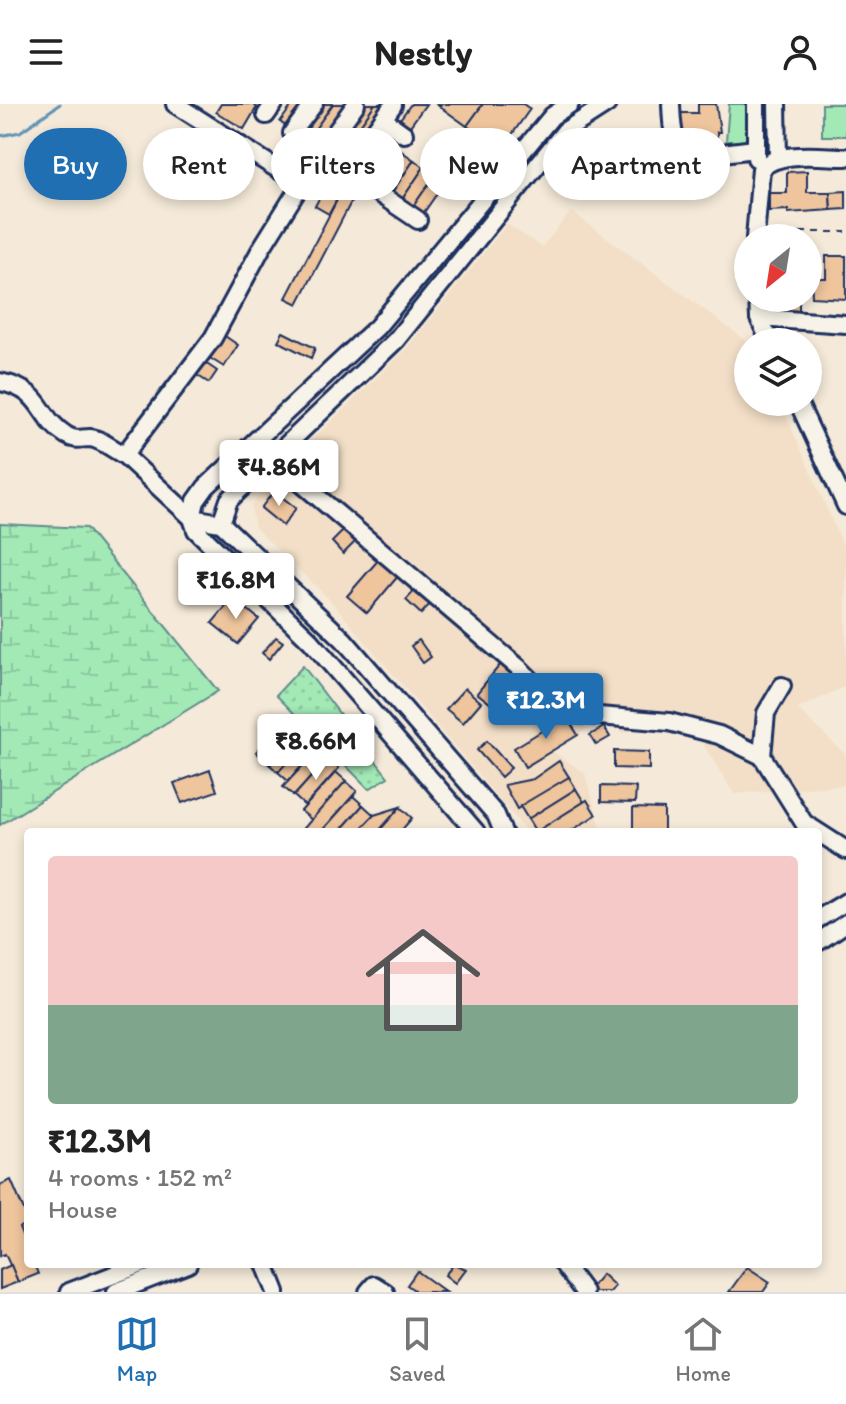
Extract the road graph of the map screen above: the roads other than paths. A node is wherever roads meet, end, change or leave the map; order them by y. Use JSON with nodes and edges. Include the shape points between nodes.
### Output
{"nodes":[{"id":1,"x":175,"y":104,"type":"edge"},
{"id":2,"x":314,"y":104,"type":"edge"},
{"id":3,"x":356,"y":104,"type":"edge"},
{"id":4,"x":570,"y":104,"type":"edge"},
{"id":5,"x":607,"y":104,"type":"edge"},
{"id":6,"x":671,"y":104,"type":"edge"},
{"id":7,"x":756,"y":104,"type":"edge"},
{"id":8,"x":777,"y":104,"type":"edge"},
{"id":9,"x":391,"y":108,"type":"edge"},
{"id":10,"x":296,"y":128,"type":"edge"},
{"id":11,"x":339,"y":128,"type":"edge"},
{"id":12,"x":377,"y":128,"type":"edge"},
{"id":13,"x":401,"y":128,"type":"edge"},
{"id":14,"x":570,"y":128,"type":"edge"},
{"id":15,"x":536,"y":136,"type":"junction"},
{"id":16,"x":543,"y":144,"type":"edge"},
{"id":17,"x":755,"y":149,"type":"junction"},
{"id":18,"x":543,"y":156,"type":"edge"},
{"id":19,"x":846,"y":157,"type":"edge"},
{"id":20,"x":778,"y":158,"type":"junction"},
{"id":21,"x":271,"y":165,"type":"edge"},
{"id":22,"x":761,"y":174,"type":"junction"},
{"id":23,"x":292,"y":200,"type":"edge"},
{"id":24,"x":389,"y":200,"type":"edge"},
{"id":25,"x":418,"y":220,"type":"dead end"},
{"id":26,"x":755,"y":224,"type":"edge"},
{"id":27,"x":759,"y":312,"type":"edge"},
{"id":28,"x":759,"y":318,"type":"junction"},
{"id":29,"x":846,"y":324,"type":"edge"},
{"id":30,"x":764,"y":328,"type":"edge"},
{"id":31,"x":360,"y":343,"type":"junction"},
{"id":32,"x":380,"y":356,"type":"junction"},
{"id":33,"x":0,"y":382,"type":"edge"},
{"id":34,"x":805,"y":416,"type":"edge"},
{"id":35,"x":124,"y":455,"type":"junction"},
{"id":36,"x":300,"y":482,"type":"dead end"},
{"id":37,"x":845,"y":499,"type":"edge"},
{"id":38,"x":192,"y":518,"type":"junction"},
{"id":39,"x":221,"y":523,"type":"junction"},
{"id":40,"x":318,"y":616,"type":"junction"},
{"id":41,"x":301,"y":632,"type":"junction"},
{"id":42,"x":782,"y":686,"type":"dead end"},
{"id":43,"x":762,"y":756,"type":"junction"},
{"id":44,"x":472,"y":828,"type":"edge"},
{"id":45,"x":501,"y":828,"type":"edge"},
{"id":46,"x":812,"y":828,"type":"edge"},
{"id":47,"x":822,"y":835,"type":"edge"},
{"id":48,"x":846,"y":850,"type":"edge"},
{"id":49,"x":846,"y":902,"type":"edge"},
{"id":50,"x":822,"y":917,"type":"edge"},
{"id":51,"x":846,"y":923,"type":"edge"},
{"id":52,"x":822,"y":939,"type":"edge"},
{"id":53,"x":132,"y":1268,"type":"edge"},
{"id":54,"x":178,"y":1268,"type":"edge"},
{"id":55,"x":267,"y":1268,"type":"edge"},
{"id":56,"x":566,"y":1268,"type":"edge"},
{"id":57,"x":76,"y":1291,"type":"edge"},
{"id":58,"x":116,"y":1292,"type":"edge"},
{"id":59,"x":276,"y":1292,"type":"edge"},
{"id":60,"x":368,"y":1292,"type":"edge"},
{"id":61,"x":385,"y":1292,"type":"edge"},
{"id":62,"x":584,"y":1292,"type":"edge"}],
"edges":[{"from":1,"to":21,"type":"street"},
{"from":2,"to":10,"type":"street"},
{"from":3,"to":11,"type":"street"},
{"from":4,"to":15,"type":"street"},
{"from":5,"to":14,"type":"street"},
{"from":6,"to":17,"type":"street","via":[[673,138],[690,157]]},
{"from":7,"to":17,"type":"street"},
{"from":8,"to":20,"type":"street"},
{"from":9,"to":12,"type":"street"},
{"from":9,"to":13,"type":"street"},
{"from":15,"to":16,"type":"street"},
{"from":15,"to":31,"type":"street"},
{"from":17,"to":22,"type":"street"},
{"from":18,"to":32,"type":"street"},
{"from":19,"to":20,"type":"street"},
{"from":20,"to":22,"type":"street","via":[[766,163]]},
{"from":22,"to":26,"type":"street"},
{"from":23,"to":35,"type":"street","via":[[213,338]]},
{"from":24,"to":25,"type":"street"},
{"from":27,"to":28,"type":"street"},
{"from":28,"to":29,"type":"street"},
{"from":28,"to":30,"type":"street"},
{"from":31,"to":32,"type":"street"},
{"from":31,"to":38,"type":"street","via":[[206,487]]},
{"from":32,"to":39,"type":"street","via":[[229,500]]},
{"from":33,"to":35,"type":"street","via":[[33,395],[67,436],[92,438]]},
{"from":34,"to":37,"type":"street"},
{"from":35,"to":38,"type":"street"},
{"from":36,"to":43,"type":"street","via":[[518,667],[564,713],[669,722],[719,735]]},
{"from":38,"to":39,"type":"street"},
{"from":38,"to":41,"type":"street","via":[[213,550]]},
{"from":39,"to":40,"type":"street"},
{"from":40,"to":41,"type":"street"},
{"from":40,"to":45,"type":"street","via":[[496,815]]},
{"from":41,"to":44,"type":"street"},
{"from":42,"to":43,"type":"street","via":[[766,713]]},
{"from":43,"to":46,"type":"street"},
{"from":47,"to":48,"type":"street"},
{"from":49,"to":50,"type":"street"},
{"from":51,"to":52,"type":"street"},
{"from":53,"to":57,"type":"street"},
{"from":54,"to":58,"type":"street"},
{"from":55,"to":59,"type":"street"},
{"from":56,"to":62,"type":"street"},
{"from":60,"to":61,"type":"street","via":[[374,1285]]}]}
